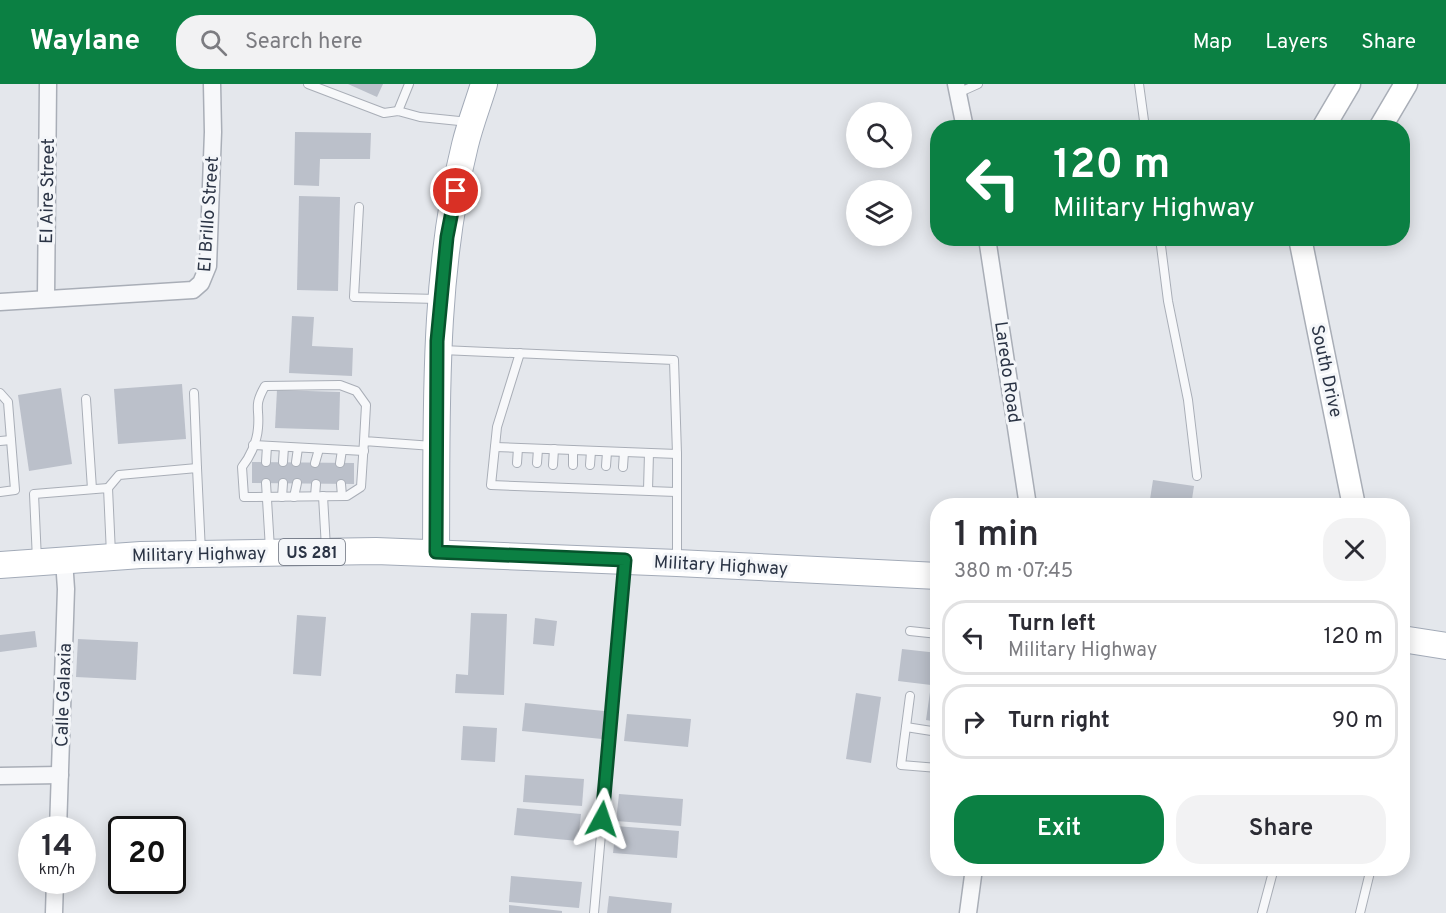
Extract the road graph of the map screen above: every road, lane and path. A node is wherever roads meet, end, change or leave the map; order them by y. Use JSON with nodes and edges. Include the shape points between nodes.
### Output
{"nodes":[{"id":1,"x":48,"y":84,"type":"edge"},
{"id":2,"x":212,"y":84,"type":"edge"},
{"id":3,"x":308,"y":84,"type":"edge"},
{"id":4,"x":410,"y":84,"type":"edge"},
{"id":5,"x":484,"y":84,"type":"edge"},
{"id":6,"x":978,"y":84,"type":"edge"},
{"id":7,"x":1139,"y":84,"type":"edge"},
{"id":8,"x":1348,"y":84,"type":"edge"},
{"id":9,"x":1406,"y":84,"type":"edge"},
{"id":10,"x":957,"y":88,"type":"edge"},
{"id":11,"x":398,"y":111,"type":"junction"},
{"id":12,"x":963,"y":120,"type":"edge"},
{"id":13,"x":1144,"y":120,"type":"edge"},
{"id":14,"x":1328,"y":120,"type":"edge"},
{"id":15,"x":1385,"y":120,"type":"edge"},
{"id":16,"x":472,"y":122,"type":"junction"},
{"id":17,"x":358,"y":207,"type":"dead end"},
{"id":18,"x":988,"y":246,"type":"edge"},
{"id":19,"x":1161,"y":246,"type":"edge"},
{"id":20,"x":1305,"y":246,"type":"edge"},
{"id":21,"x":46,"y":298,"type":"junction"},
{"id":22,"x":441,"y":299,"type":"junction"},
{"id":23,"x":0,"y":302,"type":"edge"},
{"id":24,"x":437,"y":350,"type":"junction"},
{"id":25,"x":520,"y":352,"type":"junction"},
{"id":26,"x":0,"y":393,"type":"edge"},
{"id":27,"x":194,"y":393,"type":"dead end"},
{"id":28,"x":86,"y":399,"type":"dead end"},
{"id":29,"x":11,"y":440,"type":"junction"},
{"id":30,"x":0,"y":441,"type":"edge"},
{"id":31,"x":364,"y":441,"type":"junction"},
{"id":32,"x":253,"y":445,"type":"junction"},
{"id":33,"x":267,"y":446,"type":"junction"},
{"id":34,"x":437,"y":446,"type":"junction"},
{"id":35,"x":284,"y":447,"type":"junction"},
{"id":36,"x":495,"y":447,"type":"junction"},
{"id":37,"x":298,"y":448,"type":"junction"},
{"id":38,"x":518,"y":448,"type":"junction"},
{"id":39,"x":319,"y":449,"type":"junction"},
{"id":40,"x":538,"y":449,"type":"junction"},
{"id":41,"x":554,"y":449,"type":"junction"},
{"id":42,"x":342,"y":450,"type":"junction"},
{"id":43,"x":573,"y":450,"type":"junction"},
{"id":44,"x":364,"y":451,"type":"junction"},
{"id":45,"x":591,"y":451,"type":"junction"},
{"id":46,"x":607,"y":452,"type":"junction"},
{"id":47,"x":624,"y":452,"type":"junction"},
{"id":48,"x":649,"y":453,"type":"junction"},
{"id":49,"x":677,"y":454,"type":"junction"},
{"id":50,"x":266,"y":462,"type":"dead end"},
{"id":51,"x":283,"y":462,"type":"dead end"},
{"id":52,"x":296,"y":462,"type":"dead end"},
{"id":53,"x":315,"y":463,"type":"dead end"},
{"id":54,"x":340,"y":463,"type":"dead end"},
{"id":55,"x":517,"y":463,"type":"dead end"},
{"id":56,"x":537,"y":463,"type":"dead end"},
{"id":57,"x":553,"y":465,"type":"dead end"},
{"id":58,"x":573,"y":465,"type":"dead end"},
{"id":59,"x":590,"y":465,"type":"dead end"},
{"id":60,"x":606,"y":466,"type":"dead end"},
{"id":61,"x":623,"y":467,"type":"dead end"},
{"id":62,"x":197,"y":468,"type":"junction"},
{"id":63,"x":1197,"y":476,"type":"dead end"},
{"id":64,"x":266,"y":483,"type":"dead end"},
{"id":65,"x":283,"y":483,"type":"dead end"},
{"id":66,"x":297,"y":483,"type":"dead end"},
{"id":67,"x":316,"y":484,"type":"dead end"},
{"id":68,"x":341,"y":484,"type":"dead end"},
{"id":69,"x":108,"y":488,"type":"junction"},
{"id":70,"x":92,"y":489,"type":"junction"},
{"id":71,"x":648,"y":490,"type":"junction"},
{"id":72,"x":0,"y":492,"type":"edge"},
{"id":73,"x":676,"y":492,"type":"junction"},
{"id":74,"x":294,"y":496,"type":"junction"},
{"id":75,"x":319,"y":496,"type":"junction"},
{"id":76,"x":342,"y":496,"type":"junction"},
{"id":77,"x":266,"y":497,"type":"junction"},
{"id":78,"x":282,"y":497,"type":"junction"},
{"id":79,"x":1027,"y":498,"type":"edge"},
{"id":80,"x":1352,"y":498,"type":"edge"},
{"id":81,"x":326,"y":552,"type":"junction"},
{"id":82,"x":436,"y":552,"type":"junction"},
{"id":83,"x":270,"y":553,"type":"junction"},
{"id":84,"x":201,"y":554,"type":"junction"},
{"id":85,"x":112,"y":557,"type":"junction"},
{"id":86,"x":64,"y":560,"type":"junction"},
{"id":87,"x":625,"y":560,"type":"junction"},
{"id":88,"x":37,"y":562,"type":"junction"},
{"id":89,"x":677,"y":562,"type":"junction"},
{"id":90,"x":0,"y":565,"type":"edge"},
{"id":91,"x":930,"y":576,"type":"edge"},
{"id":92,"x":910,"y":631,"type":"dead end"},
{"id":93,"x":930,"y":633,"type":"edge"},
{"id":94,"x":1410,"y":640,"type":"edge"},
{"id":95,"x":1446,"y":646,"type":"edge"},
{"id":96,"x":910,"y":696,"type":"dead end"},
{"id":97,"x":906,"y":727,"type":"junction"},
{"id":98,"x":930,"y":731,"type":"edge"},
{"id":99,"x":930,"y":767,"type":"edge"},
{"id":100,"x":60,"y":775,"type":"junction"},
{"id":101,"x":0,"y":776,"type":"edge"},
{"id":102,"x":59,"y":816,"type":"edge"},
{"id":103,"x":973,"y":876,"type":"edge"},
{"id":104,"x":1272,"y":876,"type":"edge"},
{"id":105,"x":1369,"y":876,"type":"edge"},
{"id":106,"x":55,"y":894,"type":"edge"},
{"id":107,"x":54,"y":913,"type":"edge"},
{"id":108,"x":594,"y":913,"type":"edge"},
{"id":109,"x":968,"y":913,"type":"edge"},
{"id":110,"x":1262,"y":913,"type":"edge"},
{"id":111,"x":1360,"y":913,"type":"edge"}],
"edges":[{"from":1,"to":21,"type":"street","name":"El Aire Street"},
{"from":2,"to":21,"type":"street","name":"El Brillo Street","via":[[209,249],[201,283],[193,290]]},
{"from":3,"to":11,"type":"lane","via":[[384,113]]},
{"from":4,"to":11,"type":"lane"},
{"from":5,"to":16,"type":"main road"},
{"from":6,"to":10,"type":"lane"},
{"from":7,"to":13,"type":"lane"},
{"from":8,"to":14,"type":"street"},
{"from":9,"to":15,"type":"street"},
{"from":10,"to":12,"type":"street"},
{"from":11,"to":16,"type":"lane"},
{"from":16,"to":22,"type":"main road","via":[[447,237]]},
{"from":17,"to":22,"type":"lane","via":[[354,297]]},
{"from":18,"to":79,"type":"street","name":"Laredo Road"},
{"from":19,"to":63,"type":"lane"},
{"from":20,"to":80,"type":"street","name":"South Drive"},
{"from":21,"to":23,"type":"street","name":"El Brillo Street"},
{"from":22,"to":24,"type":"main road"},
{"from":24,"to":25,"type":"lane"},
{"from":24,"to":34,"type":"main road"},
{"from":25,"to":36,"type":"lane","via":[[496,427]]},
{"from":25,"to":49,"type":"lane","via":[[674,360]]},
{"from":26,"to":29,"type":"lane","via":[[8,402]]},
{"from":27,"to":62,"type":"lane"},
{"from":28,"to":70,"type":"lane"},
{"from":29,"to":30,"type":"lane"},
{"from":29,"to":72,"type":"lane","via":[[15,490]]},
{"from":31,"to":32,"type":"lane","via":[[366,405],[356,391],[340,385],[265,386],[257,399],[258,428]]},
{"from":31,"to":34,"type":"lane"},
{"from":31,"to":44,"type":"lane"},
{"from":32,"to":33,"type":"lane"},
{"from":32,"to":77,"type":"lane","via":[[242,467],[244,497]]},
{"from":33,"to":35,"type":"lane"},
{"from":33,"to":50,"type":"lane"},
{"from":34,"to":82,"type":"main road"},
{"from":35,"to":37,"type":"lane"},
{"from":35,"to":51,"type":"lane"},
{"from":36,"to":38,"type":"lane"},
{"from":36,"to":71,"type":"lane","via":[[491,485],[536,482],[622,485]]},
{"from":37,"to":39,"type":"lane"},
{"from":37,"to":52,"type":"lane"},
{"from":38,"to":40,"type":"lane"},
{"from":38,"to":55,"type":"lane"},
{"from":39,"to":42,"type":"lane"},
{"from":39,"to":53,"type":"lane"},
{"from":40,"to":41,"type":"lane"},
{"from":40,"to":56,"type":"lane"},
{"from":41,"to":43,"type":"lane"},
{"from":41,"to":57,"type":"lane"},
{"from":42,"to":44,"type":"lane"},
{"from":42,"to":54,"type":"lane"},
{"from":43,"to":45,"type":"lane"},
{"from":43,"to":58,"type":"lane"},
{"from":44,"to":76,"type":"lane","via":[[361,487]]},
{"from":45,"to":46,"type":"lane"},
{"from":45,"to":59,"type":"lane"},
{"from":46,"to":47,"type":"lane"},
{"from":46,"to":60,"type":"lane"},
{"from":47,"to":48,"type":"lane"},
{"from":47,"to":61,"type":"lane"},
{"from":48,"to":49,"type":"lane"},
{"from":48,"to":71,"type":"lane"},
{"from":49,"to":73,"type":"lane"},
{"from":62,"to":69,"type":"lane","via":[[119,475]]},
{"from":62,"to":84,"type":"lane"},
{"from":64,"to":77,"type":"lane"},
{"from":65,"to":78,"type":"lane"},
{"from":66,"to":74,"type":"lane"},
{"from":67,"to":75,"type":"lane"},
{"from":68,"to":76,"type":"lane"},
{"from":69,"to":70,"type":"lane"},
{"from":69,"to":85,"type":"lane"},
{"from":70,"to":88,"type":"lane","via":[[34,494]]},
{"from":71,"to":73,"type":"lane"},
{"from":73,"to":89,"type":"lane"},
{"from":74,"to":75,"type":"lane"},
{"from":74,"to":78,"type":"lane"},
{"from":75,"to":76,"type":"lane"},
{"from":75,"to":81,"type":"lane"},
{"from":77,"to":78,"type":"lane"},
{"from":77,"to":83,"type":"lane"},
{"from":81,"to":82,"type":"main road","name":"Military Highway","number":"US 281"},
{"from":81,"to":83,"type":"main road","name":"Military Highway","number":"US 281"},
{"from":82,"to":87,"type":"main road","name":"Military Highway","number":"US 281"},
{"from":83,"to":84,"type":"main road","name":"Military Highway","number":"US 281"},
{"from":84,"to":85,"type":"main road","name":"Military Highway","number":"US 281"},
{"from":85,"to":86,"type":"main road","name":"Military Highway","number":"US 281"},
{"from":86,"to":88,"type":"main road","name":"Military Highway","number":"US 281"},
{"from":86,"to":100,"type":"street","name":"Calle Galaxia"},
{"from":87,"to":89,"type":"main road","name":"Military Highway","number":"US 281"},
{"from":87,"to":108,"type":"lane"},
{"from":88,"to":90,"type":"main road","name":"Military Highway","number":"US 281"},
{"from":89,"to":91,"type":"main road","name":"Military Highway","number":"US 281"},
{"from":92,"to":93,"type":"lane"},
{"from":94,"to":95,"type":"main road"},
{"from":96,"to":97,"type":"lane"},
{"from":97,"to":98,"type":"lane"},
{"from":97,"to":99,"type":"lane","via":[[901,765]]},
{"from":100,"to":101,"type":"street"},
{"from":100,"to":102,"type":"street","name":"Calle Galaxia"},
{"from":103,"to":109,"type":"street"},
{"from":104,"to":110,"type":"lane"},
{"from":105,"to":111,"type":"lane"},
{"from":106,"to":107,"type":"street"}]}
